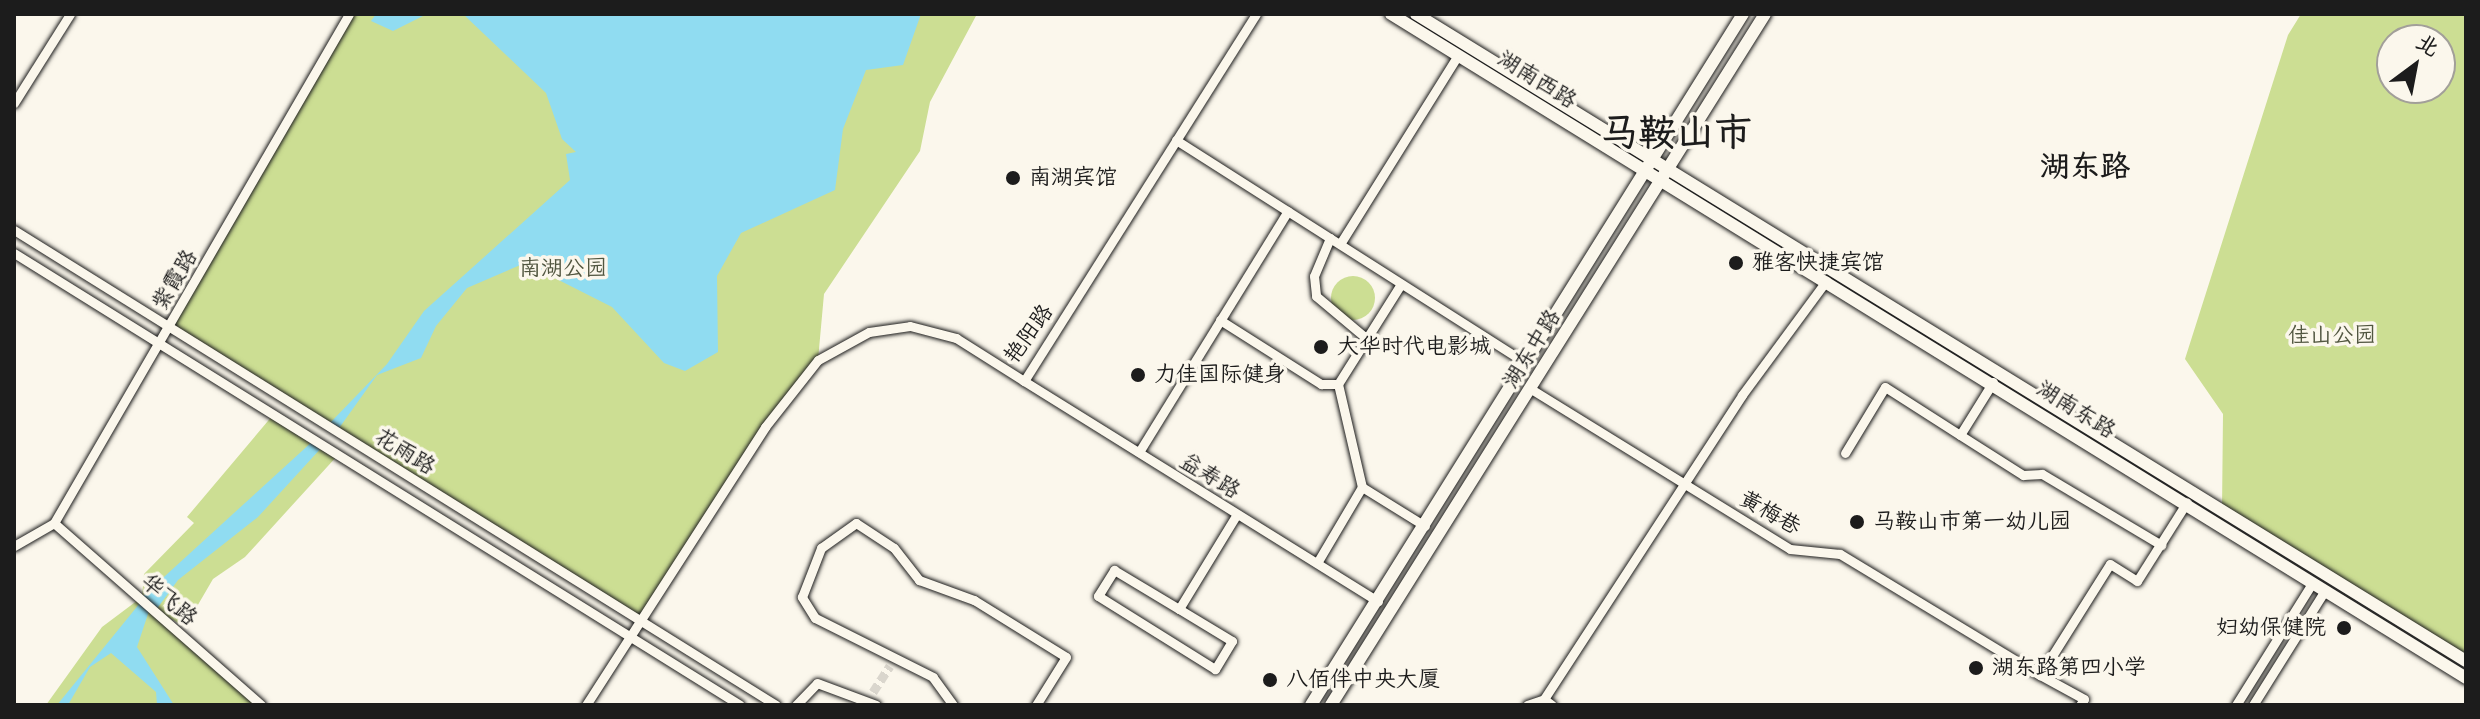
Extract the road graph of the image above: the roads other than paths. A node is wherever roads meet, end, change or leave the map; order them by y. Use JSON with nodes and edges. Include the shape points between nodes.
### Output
{"nodes":[{"id":1,"x":70,"y":14,"type":"edge"},
{"id":2,"x":349,"y":14,"type":"edge"},
{"id":3,"x":1256,"y":14,"type":"edge"},
{"id":4,"x":1391,"y":14,"type":"edge"},
{"id":5,"x":1416,"y":14,"type":"edge"},
{"id":6,"x":1743,"y":14,"type":"edge"},
{"id":7,"x":1765,"y":14,"type":"edge"},
{"id":8,"x":1458,"y":55,"type":"junction"},
{"id":9,"x":14,"y":103,"type":"edge"},
{"id":10,"x":1176,"y":140,"type":"junction"},
{"id":11,"x":1648,"y":165,"type":"junction"},
{"id":12,"x":1665,"y":175,"type":"junction"},
{"id":13,"x":1288,"y":211,"type":"junction"},
{"id":14,"x":14,"y":230,"type":"edge"},
{"id":15,"x":1330,"y":238,"type":"junction"},
{"id":16,"x":1340,"y":244,"type":"junction"},
{"id":17,"x":14,"y":253,"type":"edge"},
{"id":18,"x":1826,"y":281,"type":"junction"},
{"id":19,"x":1401,"y":284,"type":"junction"},
{"id":20,"x":1220,"y":320,"type":"junction"},
{"id":21,"x":169,"y":326,"type":"junction"},
{"id":22,"x":1367,"y":339,"type":"junction"},
{"id":23,"x":159,"y":343,"type":"junction"},
{"id":24,"x":1526,"y":363,"type":"junction"},
{"id":25,"x":1024,"y":381,"type":"junction"},
{"id":26,"x":1993,"y":382,"type":"junction"},
{"id":27,"x":1338,"y":384,"type":"junction"},
{"id":28,"x":1531,"y":389,"type":"junction"},
{"id":29,"x":1960,"y":435,"type":"junction"},
{"id":30,"x":1139,"y":452,"type":"junction"},
{"id":31,"x":1845,"y":453,"type":"dead end"},
{"id":32,"x":1686,"y":484,"type":"junction"},
{"id":33,"x":1362,"y":487,"type":"junction"},
{"id":34,"x":2187,"y":502,"type":"junction"},
{"id":35,"x":1237,"y":514,"type":"junction"},
{"id":36,"x":54,"y":523,"type":"junction"},
{"id":37,"x":1425,"y":526,"type":"junction"},
{"id":38,"x":2161,"y":545,"type":"junction"},
{"id":39,"x":14,"y":546,"type":"edge"},
{"id":40,"x":1317,"y":563,"type":"junction"},
{"id":41,"x":2313,"y":582,"type":"junction"},
{"id":42,"x":2325,"y":590,"type":"junction"},
{"id":43,"x":1378,"y":601,"type":"junction"},
{"id":44,"x":1179,"y":609,"type":"junction"},
{"id":45,"x":642,"y":620,"type":"junction"},
{"id":46,"x":630,"y":637,"type":"junction"},
{"id":47,"x":2466,"y":661,"type":"edge"},
{"id":48,"x":2040,"y":675,"type":"junction"},
{"id":49,"x":2466,"y":678,"type":"edge"},
{"id":50,"x":872,"y":699,"type":"edge"},
{"id":51,"x":1548,"y":702,"type":"edge"},
{"id":52,"x":2082,"y":702,"type":"edge"},
{"id":53,"x":261,"y":705,"type":"edge"},
{"id":54,"x":586,"y":705,"type":"edge"},
{"id":55,"x":740,"y":705,"type":"edge"},
{"id":56,"x":776,"y":705,"type":"edge"},
{"id":57,"x":796,"y":705,"type":"edge"},
{"id":58,"x":953,"y":705,"type":"edge"},
{"id":59,"x":1036,"y":705,"type":"edge"},
{"id":60,"x":1311,"y":705,"type":"edge"},
{"id":61,"x":1331,"y":705,"type":"edge"},
{"id":62,"x":1527,"y":705,"type":"edge"},
{"id":63,"x":2094,"y":705,"type":"edge"},
{"id":64,"x":2236,"y":705,"type":"edge"},
{"id":65,"x":2253,"y":705,"type":"edge"}],
"edges":[{"from":1,"to":9,"type":"street"},
{"from":2,"to":21,"type":"street","name":"紫霞路"},
{"from":3,"to":10,"type":"street","name":"艳阳路"},
{"from":4,"to":8,"type":"main road","name":"湖南西路"},
{"from":5,"to":11,"type":"main road","name":"湖南西路"},
{"from":6,"to":11,"type":"main road","name":"湖东中路"},
{"from":7,"to":12,"type":"main road","name":"湖东中路"},
{"from":8,"to":11,"type":"main road","name":"湖南西路"},
{"from":8,"to":16,"type":"street"},
{"from":10,"to":13,"type":"street"},
{"from":10,"to":25,"type":"street","name":"艳阳路"},
{"from":11,"to":12,"type":"main road"},
{"from":11,"to":24,"type":"main road","name":"湖东中路"},
{"from":12,"to":18,"type":"main road","name":"湖南东路"},
{"from":12,"to":28,"type":"main road","name":"湖东中路"},
{"from":12,"to":47,"type":"main road"},
{"from":13,"to":15,"type":"street"},
{"from":13,"to":20,"type":"street"},
{"from":14,"to":21,"type":"street","name":"花雨路"},
{"from":15,"to":16,"type":"street"},
{"from":15,"to":22,"type":"street","via":[[1314,276],[1316,296]]},
{"from":16,"to":19,"type":"street"},
{"from":17,"to":23,"type":"street"},
{"from":18,"to":26,"type":"main road","name":"湖南东路"},
{"from":18,"to":32,"type":"street"},
{"from":19,"to":22,"type":"street"},
{"from":19,"to":24,"type":"street"},
{"from":20,"to":27,"type":"street","via":[[1321,384]]},
{"from":20,"to":30,"type":"street"},
{"from":21,"to":23,"type":"street","name":"紫霞路"},
{"from":21,"to":45,"type":"street","name":"花雨路"},
{"from":22,"to":27,"type":"street"},
{"from":23,"to":36,"type":"street","name":"紫霞路"},
{"from":23,"to":46,"type":"street"},
{"from":24,"to":37,"type":"main road","name":"湖东中路"},
{"from":25,"to":30,"type":"street","name":"益寿路"},
{"from":25,"to":45,"type":"street","name":"艳阳路","via":[[956,338],[910,326],[869,332],[818,360],[794,383]]},
{"from":26,"to":29,"type":"street"},
{"from":26,"to":34,"type":"main road","name":"湖南东路"},
{"from":27,"to":33,"type":"street"},
{"from":28,"to":32,"type":"street","name":"黄梅巷"},
{"from":28,"to":61,"type":"main road","name":"湖东中路"},
{"from":29,"to":31,"type":"street","via":[[1885,387]]},
{"from":29,"to":38,"type":"street"},
{"from":30,"to":35,"type":"street","name":"益寿路"},
{"from":32,"to":48,"type":"street","name":"黄梅巷","via":[[1790,549],[1840,554]]},
{"from":32,"to":51,"type":"street"},
{"from":33,"to":37,"type":"street"},
{"from":33,"to":40,"type":"street"},
{"from":34,"to":38,"type":"street"},
{"from":34,"to":41,"type":"main road","name":"湖南东路"},
{"from":35,"to":40,"type":"street","name":"益寿路"},
{"from":35,"to":44,"type":"street"},
{"from":36,"to":39,"type":"street","name":"紫霞路"},
{"from":36,"to":53,"type":"street","name":"华飞路"},
{"from":37,"to":43,"type":"main road","name":"湖东中路"},
{"from":38,"to":48,"type":"street","via":[[2137,581],[2110,564]]},
{"from":40,"to":43,"type":"street","name":"益寿路"},
{"from":41,"to":42,"type":"main road","name":"湖南东路"},
{"from":41,"to":64,"type":"street"},
{"from":42,"to":49,"type":"main road","name":"湖南东路"},
{"from":42,"to":65,"type":"street"},
{"from":43,"to":60,"type":"main road","name":"湖东中路"},
{"from":44,"to":44,"type":"street","via":[[1114,570],[1098,596],[1215,669],[1232,641]]},
{"from":45,"to":46,"type":"street","name":"艳阳路"},
{"from":45,"to":56,"type":"street","name":"花雨路"},
{"from":46,"to":54,"type":"street","name":"艳阳路"},
{"from":46,"to":55,"type":"street"},
{"from":48,"to":52,"type":"street","name":"黄梅巷"},
{"from":50,"to":57,"type":"street","via":[[817,683]]},
{"from":51,"to":62,"type":"street"},
{"from":52,"to":63,"type":"street"},
{"from":58,"to":59,"type":"street","via":[[933,677],[892,662],[815,618],[802,597],[821,548],[856,523],[894,548],[919,580],[974,600],[1066,657]]}]}
